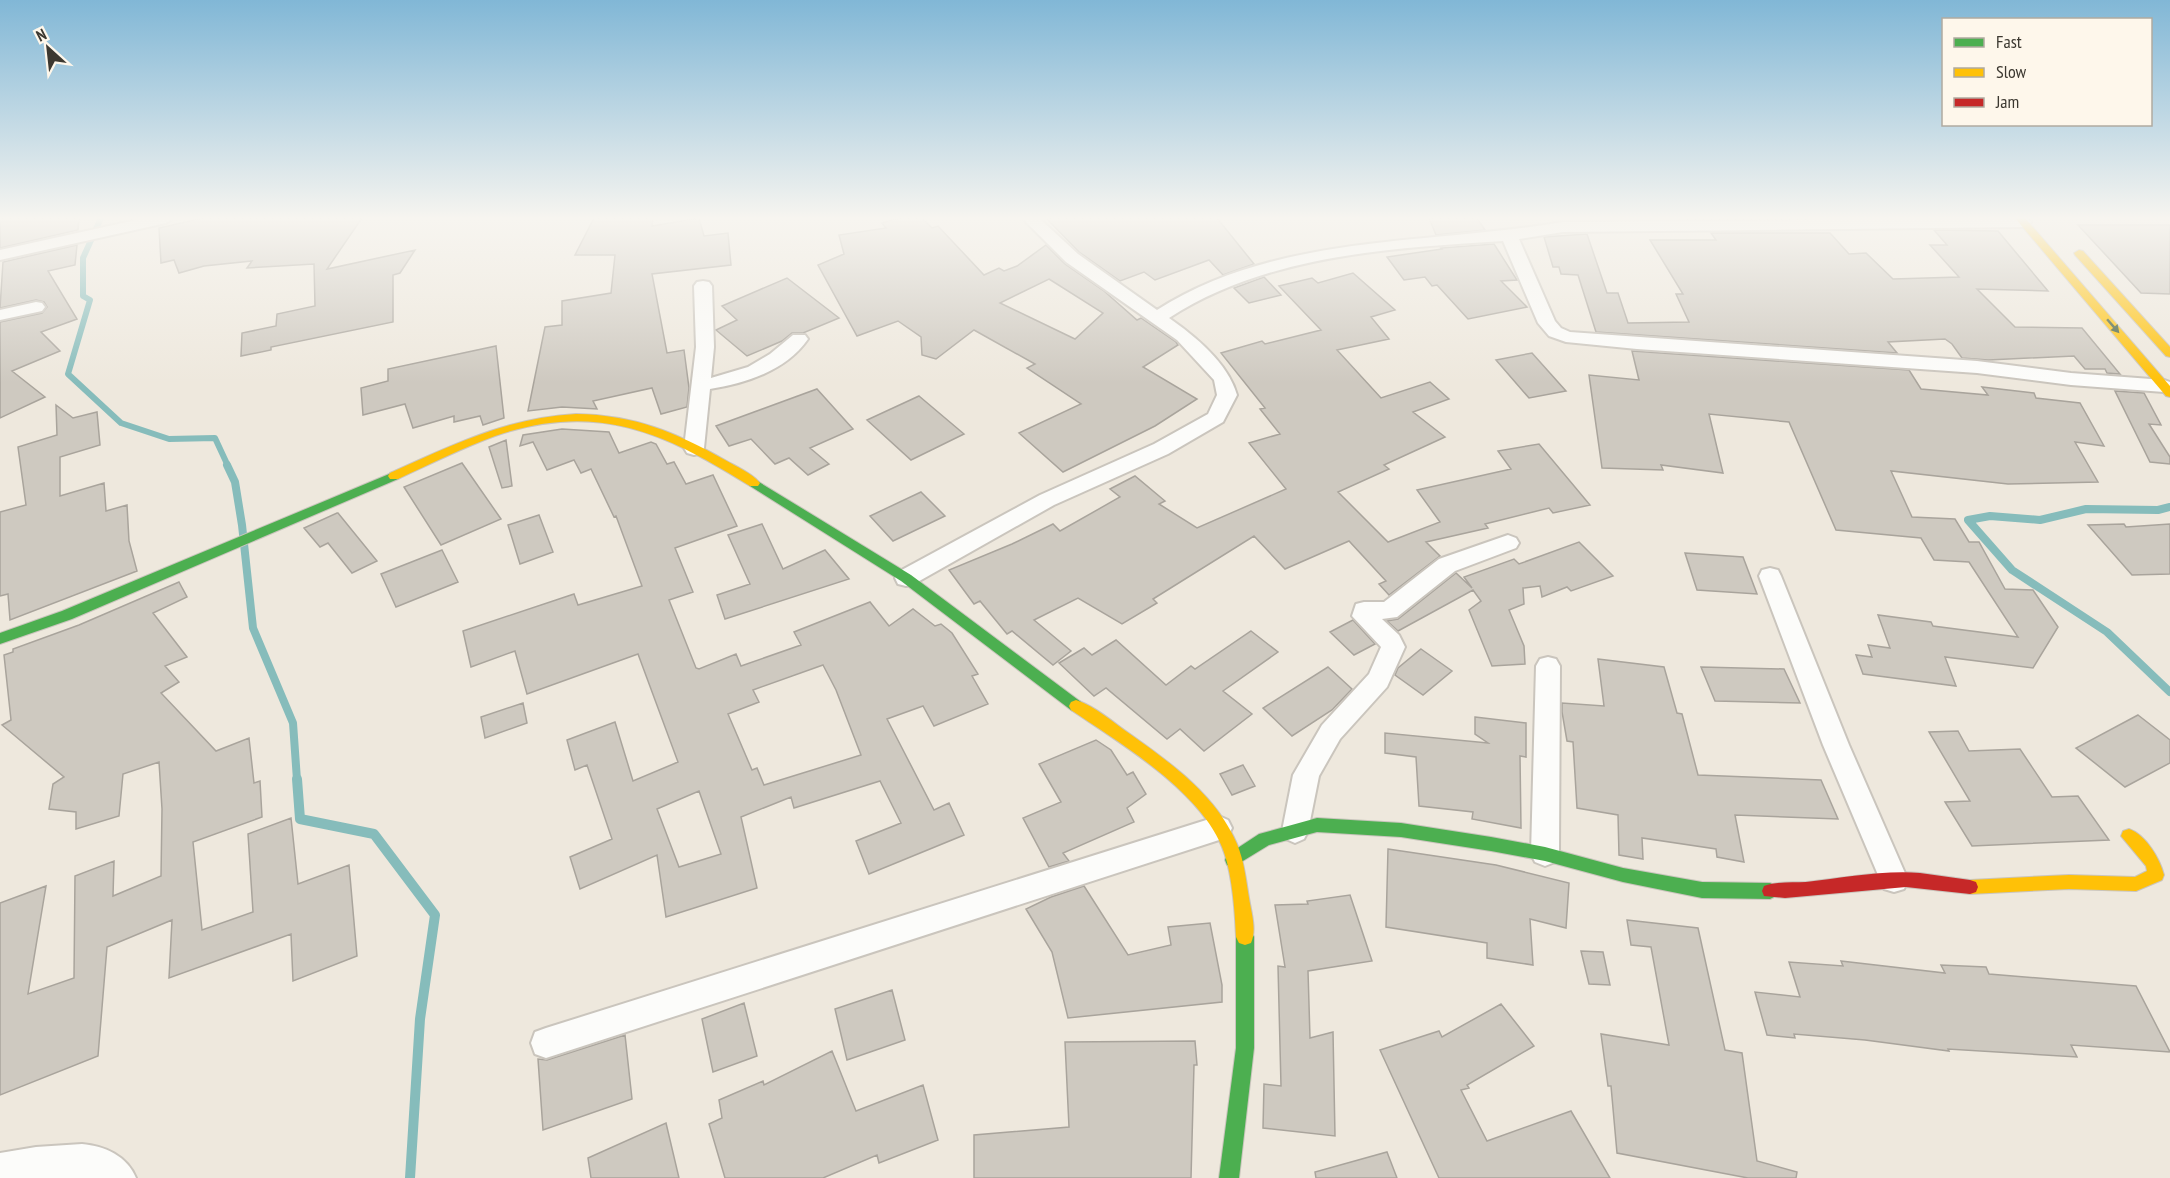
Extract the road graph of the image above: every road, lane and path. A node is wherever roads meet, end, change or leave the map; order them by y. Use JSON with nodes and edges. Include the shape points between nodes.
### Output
{"nodes":[{"id":1,"x":1094,"y":273,"type":"edge"},
{"id":2,"x":1251,"y":273,"type":"edge"},
{"id":3,"x":1525,"y":273,"type":"edge"},
{"id":4,"x":2067,"y":273,"type":"edge"},
{"id":5,"x":2096,"y":273,"type":"edge"},
{"id":6,"x":703,"y":286,"type":"dead end"},
{"id":7,"x":36,"y":307,"type":"dead end"},
{"id":8,"x":0,"y":315,"type":"edge"},
{"id":9,"x":1158,"y":316,"type":"junction"},
{"id":10,"x":799,"y":339,"type":"dead end"},
{"id":11,"x":2170,"y":354,"type":"edge"},
{"id":12,"x":700,"y":385,"type":"junction"},
{"id":13,"x":2167,"y":389,"type":"edge"},
{"id":14,"x":694,"y":448,"type":"junction"},
{"id":15,"x":1508,"y":543,"type":"dead end"},
{"id":16,"x":1770,"y":576,"type":"dead end"},
{"id":17,"x":906,"y":578,"type":"junction"},
{"id":18,"x":0,"y":639,"type":"edge"},
{"id":19,"x":1548,"y":666,"type":"dead end"},
{"id":20,"x":1219,"y":828,"type":"junction"},
{"id":21,"x":1295,"y":831,"type":"junction"},
{"id":22,"x":2129,"y":836,"type":"dead end"},
{"id":23,"x":1545,"y":854,"type":"junction"},
{"id":24,"x":1233,"y":860,"type":"junction"},
{"id":25,"x":1894,"y":880,"type":"junction"},
{"id":26,"x":546,"y":1043,"type":"dead end"},
{"id":27,"x":0,"y":1169,"type":"edge"},
{"id":28,"x":120,"y":1178,"type":"edge"},
{"id":29,"x":1229,"y":1178,"type":"edge"}],
"edges":[{"from":1,"to":9,"type":"street"},
{"from":2,"to":9,"type":"street","via":[[1189,297]]},
{"from":3,"to":13,"type":"street","via":[[1547,324],[1566,337],[1920,362]]},
{"from":4,"to":13,"type":"main road","one_way":true},
{"from":5,"to":11,"type":"main road"},
{"from":6,"to":12,"type":"street","via":[[705,347]]},
{"from":7,"to":8,"type":"street"},
{"from":9,"to":17,"type":"street","via":[[1183,336],[1223,379],[1227,395],[1216,418],[1161,449],[1047,500]]},
{"from":10,"to":12,"type":"street","via":[[765,368],[744,377]]},
{"from":12,"to":14,"type":"street"},
{"from":14,"to":17,"type":"main road"},
{"from":14,"to":18,"type":"main road","via":[[647,427],[581,417],[533,421],[502,429],[216,553]]},
{"from":15,"to":21,"type":"street","via":[[1446,565],[1389,611],[1364,610],[1363,616],[1393,647],[1378,680],[1331,732],[1306,775]]},
{"from":16,"to":25,"type":"street"},
{"from":17,"to":20,"type":"main road","via":[[1026,670],[1136,746],[1203,803]]},
{"from":19,"to":23,"type":"street"},
{"from":20,"to":24,"type":"main road"},
{"from":20,"to":26,"type":"street"},
{"from":21,"to":23,"type":"main road","via":[[1317,825],[1401,830]]},
{"from":21,"to":24,"type":"main road","via":[[1265,839]]},
{"from":22,"to":25,"type":"main road","via":[[2152,862],[2156,875],[2136,884],[2069,882],[1954,888],[1920,880]]},
{"from":23,"to":25,"type":"main road","via":[[1623,875],[1702,890],[1794,892]]},
{"from":24,"to":29,"type":"main road","via":[[1245,933],[1246,991],[1245,1048]]},
{"from":27,"to":28,"type":"street","via":[[47,1161],[100,1162]]}]}
